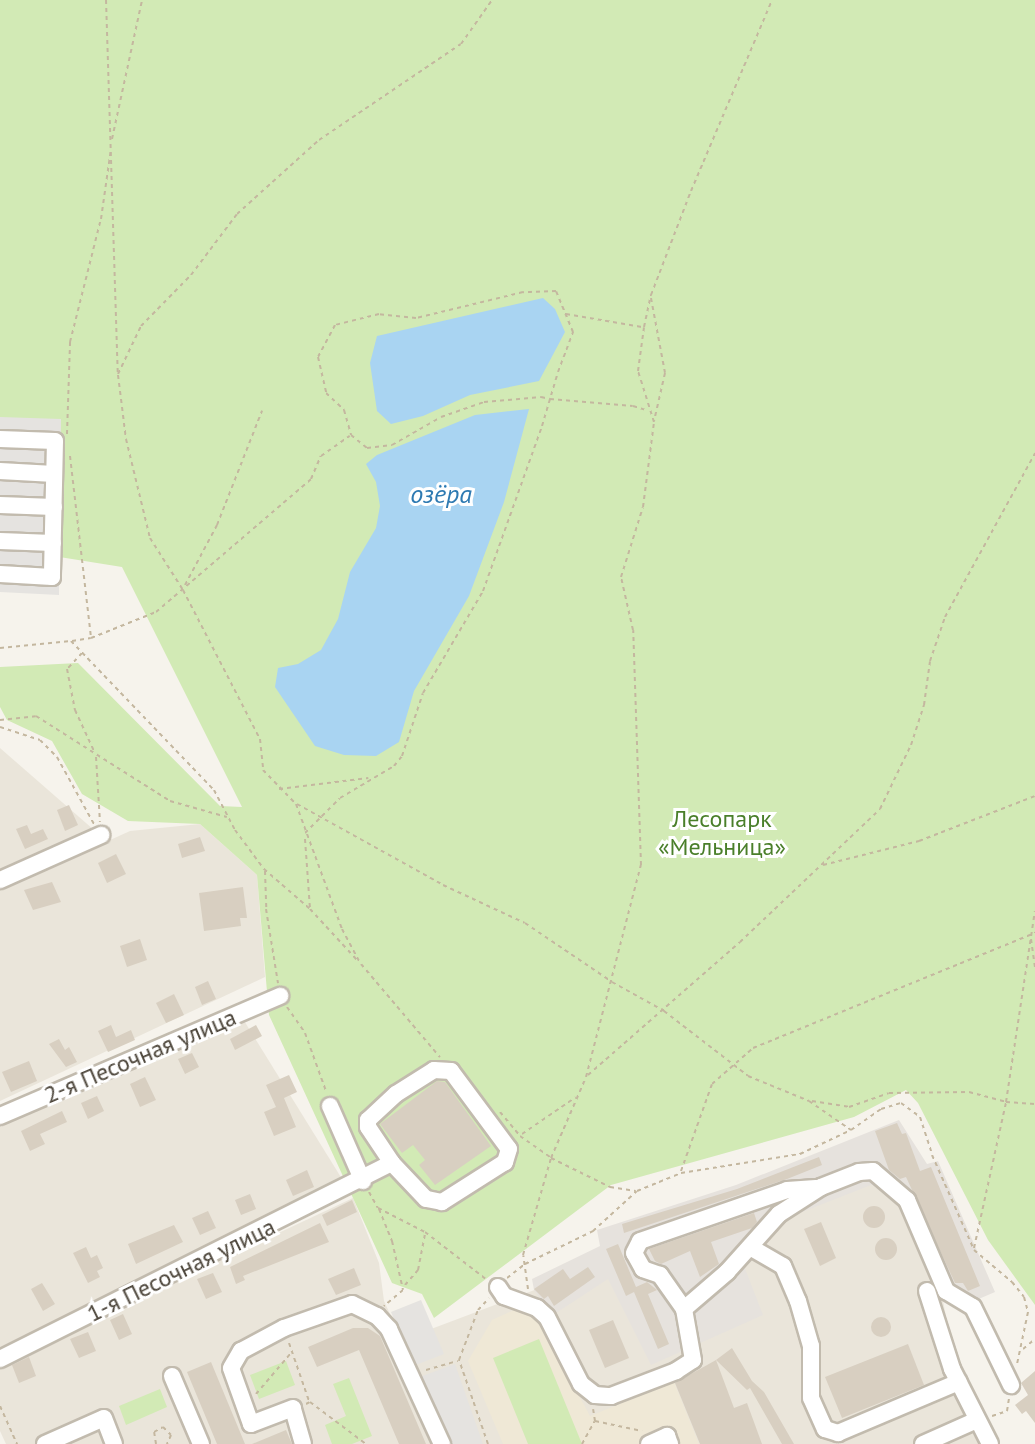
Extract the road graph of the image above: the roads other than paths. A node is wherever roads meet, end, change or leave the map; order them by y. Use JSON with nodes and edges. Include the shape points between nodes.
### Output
{"nodes":[{"id":1,"x":0,"y":439,"type":"edge"},
{"id":2,"x":0,"y":471,"type":"edge"},
{"id":3,"x":54,"y":474,"type":"junction"},
{"id":4,"x":0,"y":505,"type":"edge"},
{"id":5,"x":54,"y":507,"type":"junction"},
{"id":6,"x":0,"y":541,"type":"edge"},
{"id":7,"x":53,"y":543,"type":"junction"},
{"id":8,"x":0,"y":574,"type":"edge"},
{"id":9,"x":101,"y":835,"type":"road end"},
{"id":10,"x":0,"y":880,"type":"edge"},
{"id":11,"x":280,"y":996,"type":"road end"},
{"id":12,"x":330,"y":1106,"type":"road end"},
{"id":13,"x":0,"y":1116,"type":"edge"},
{"id":14,"x":392,"y":1163,"type":"junction"},
{"id":15,"x":363,"y":1181,"type":"junction"},
{"id":16,"x":821,"y":1187,"type":"junction"},
{"id":17,"x":750,"y":1247,"type":"junction"},
{"id":18,"x":498,"y":1287,"type":"road end"},
{"id":19,"x":927,"y":1291,"type":"dead end"},
{"id":20,"x":684,"y":1309,"type":"junction"},
{"id":21,"x":0,"y":1359,"type":"edge"},
{"id":22,"x":172,"y":1376,"type":"dead end"},
{"id":23,"x":959,"y":1382,"type":"junction"},
{"id":24,"x":1011,"y":1385,"type":"road end"},
{"id":25,"x":977,"y":1420,"type":"junction"},
{"id":26,"x":668,"y":1440,"type":"edge"},
{"id":27,"x":45,"y":1444,"type":"edge"},
{"id":28,"x":114,"y":1444,"type":"edge"},
{"id":29,"x":201,"y":1444,"type":"edge"},
{"id":30,"x":303,"y":1444,"type":"edge"},
{"id":31,"x":442,"y":1444,"type":"edge"},
{"id":32,"x":649,"y":1444,"type":"edge"},
{"id":33,"x":923,"y":1444,"type":"edge"},
{"id":34,"x":990,"y":1444,"type":"edge"}],
"edges":[{"from":1,"to":3,"type":"street","via":[[55,441]]},
{"from":2,"to":3,"type":"street"},
{"from":3,"to":5,"type":"street"},
{"from":4,"to":5,"type":"street"},
{"from":5,"to":7,"type":"street"},
{"from":6,"to":7,"type":"street"},
{"from":7,"to":8,"type":"street","via":[[52,577]]},
{"from":9,"to":10,"type":"street"},
{"from":11,"to":13,"type":"street","name":"2-я Песочная улица"},
{"from":12,"to":15,"type":"street"},
{"from":14,"to":14,"type":"street","via":[[368,1120],[434,1070],[451,1071],[509,1149],[505,1162],[442,1202],[426,1199]]},
{"from":14,"to":15,"type":"street","name":"1-я Песочная улица"},
{"from":15,"to":21,"type":"street","name":"1-я Песочная улица"},
{"from":16,"to":17,"type":"street","via":[[779,1214]]},
{"from":16,"to":20,"type":"street","via":[[787,1190],[640,1241],[634,1253],[643,1269],[660,1275]]},
{"from":16,"to":24,"type":"street","via":[[873,1171],[899,1191],[946,1291],[973,1307]]},
{"from":17,"to":20,"type":"street"},
{"from":17,"to":23,"type":"street","via":[[783,1266],[798,1301],[811,1346],[811,1398],[825,1429],[838,1433]]},
{"from":18,"to":20,"type":"street","via":[[504,1296],[547,1317],[581,1384],[595,1395],[611,1396],[693,1360]]},
{"from":19,"to":23,"type":"street"},
{"from":22,"to":29,"type":"street"},
{"from":23,"to":25,"type":"street"},
{"from":25,"to":33,"type":"street"},
{"from":25,"to":34,"type":"street"},
{"from":26,"to":32,"type":"street"},
{"from":27,"to":28,"type":"street","via":[[104,1418]]},
{"from":30,"to":31,"type":"street","via":[[293,1408],[251,1424],[231,1368],[241,1351],[284,1328],[352,1304],[377,1316],[389,1329]]}]}
